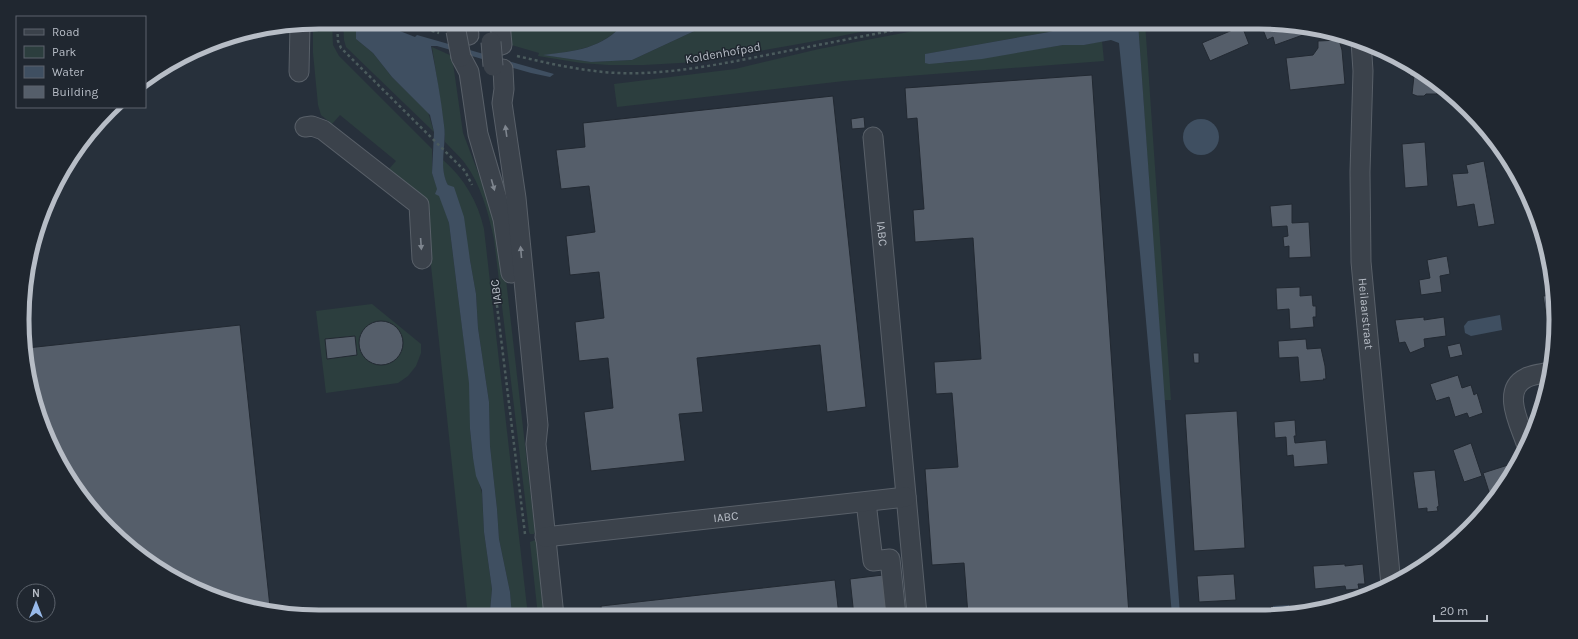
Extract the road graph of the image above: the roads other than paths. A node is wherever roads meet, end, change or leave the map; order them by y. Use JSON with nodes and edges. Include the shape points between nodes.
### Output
{"nodes":[{"id":1,"x":456,"y":29,"type":"edge"},
{"id":2,"x":491,"y":29,"type":"edge"},
{"id":3,"x":500,"y":29,"type":"edge"},
{"id":4,"x":300,"y":30,"type":"edge"},
{"id":5,"x":1361,"y":48,"type":"edge"},
{"id":6,"x":500,"y":55,"type":"junction"},
{"id":7,"x":299,"y":72,"type":"dead end"},
{"id":8,"x":305,"y":127,"type":"dead end"},
{"id":9,"x":873,"y":137,"type":"dead end"},
{"id":10,"x":422,"y":259,"type":"dead end"},
{"id":11,"x":1544,"y":373,"type":"edge"},
{"id":12,"x":1524,"y":437,"type":"edge"},
{"id":13,"x":536,"y":444,"type":"junction"},
{"id":14,"x":906,"y":497,"type":"junction"},
{"id":15,"x":866,"y":502,"type":"junction"},
{"id":16,"x":545,"y":537,"type":"junction"},
{"id":17,"x":1390,"y":578,"type":"edge"},
{"id":18,"x":553,"y":610,"type":"edge"},
{"id":19,"x":895,"y":610,"type":"edge"},
{"id":20,"x":917,"y":610,"type":"edge"}],
"edges":[{"from":1,"to":13,"type":"street","name":"IABC","one_way":true,"via":[[467,63],[478,134],[503,219],[518,320],[529,428]]},
{"from":2,"to":6,"type":"street","name":"IABC"},
{"from":3,"to":6,"type":"street","name":"IABC"},
{"from":4,"to":7,"type":"street"},
{"from":5,"to":17,"type":"street","name":"Heilaarstraat","via":[[1361,262]]},
{"from":13,"to":6,"type":"street","name":"IABC","one_way":true,"via":[[538,425],[516,198],[502,103],[495,91]]},
{"from":8,"to":10,"type":"street","one_way":true,"via":[[312,126],[322,130],[419,205]]},
{"from":9,"to":14,"type":"street","name":"IABC"},
{"from":11,"to":12,"type":"street","via":[[1520,381],[1514,392],[1514,407]]},
{"from":13,"to":16,"type":"street","name":"IABC"},
{"from":14,"to":15,"type":"street","name":"IABC"},
{"from":14,"to":20,"type":"street","name":"IABC"},
{"from":15,"to":16,"type":"street","name":"IABC"},
{"from":15,"to":19,"type":"street","via":[[873,561],[890,559]]},
{"from":16,"to":18,"type":"street","name":"IABC"}]}
